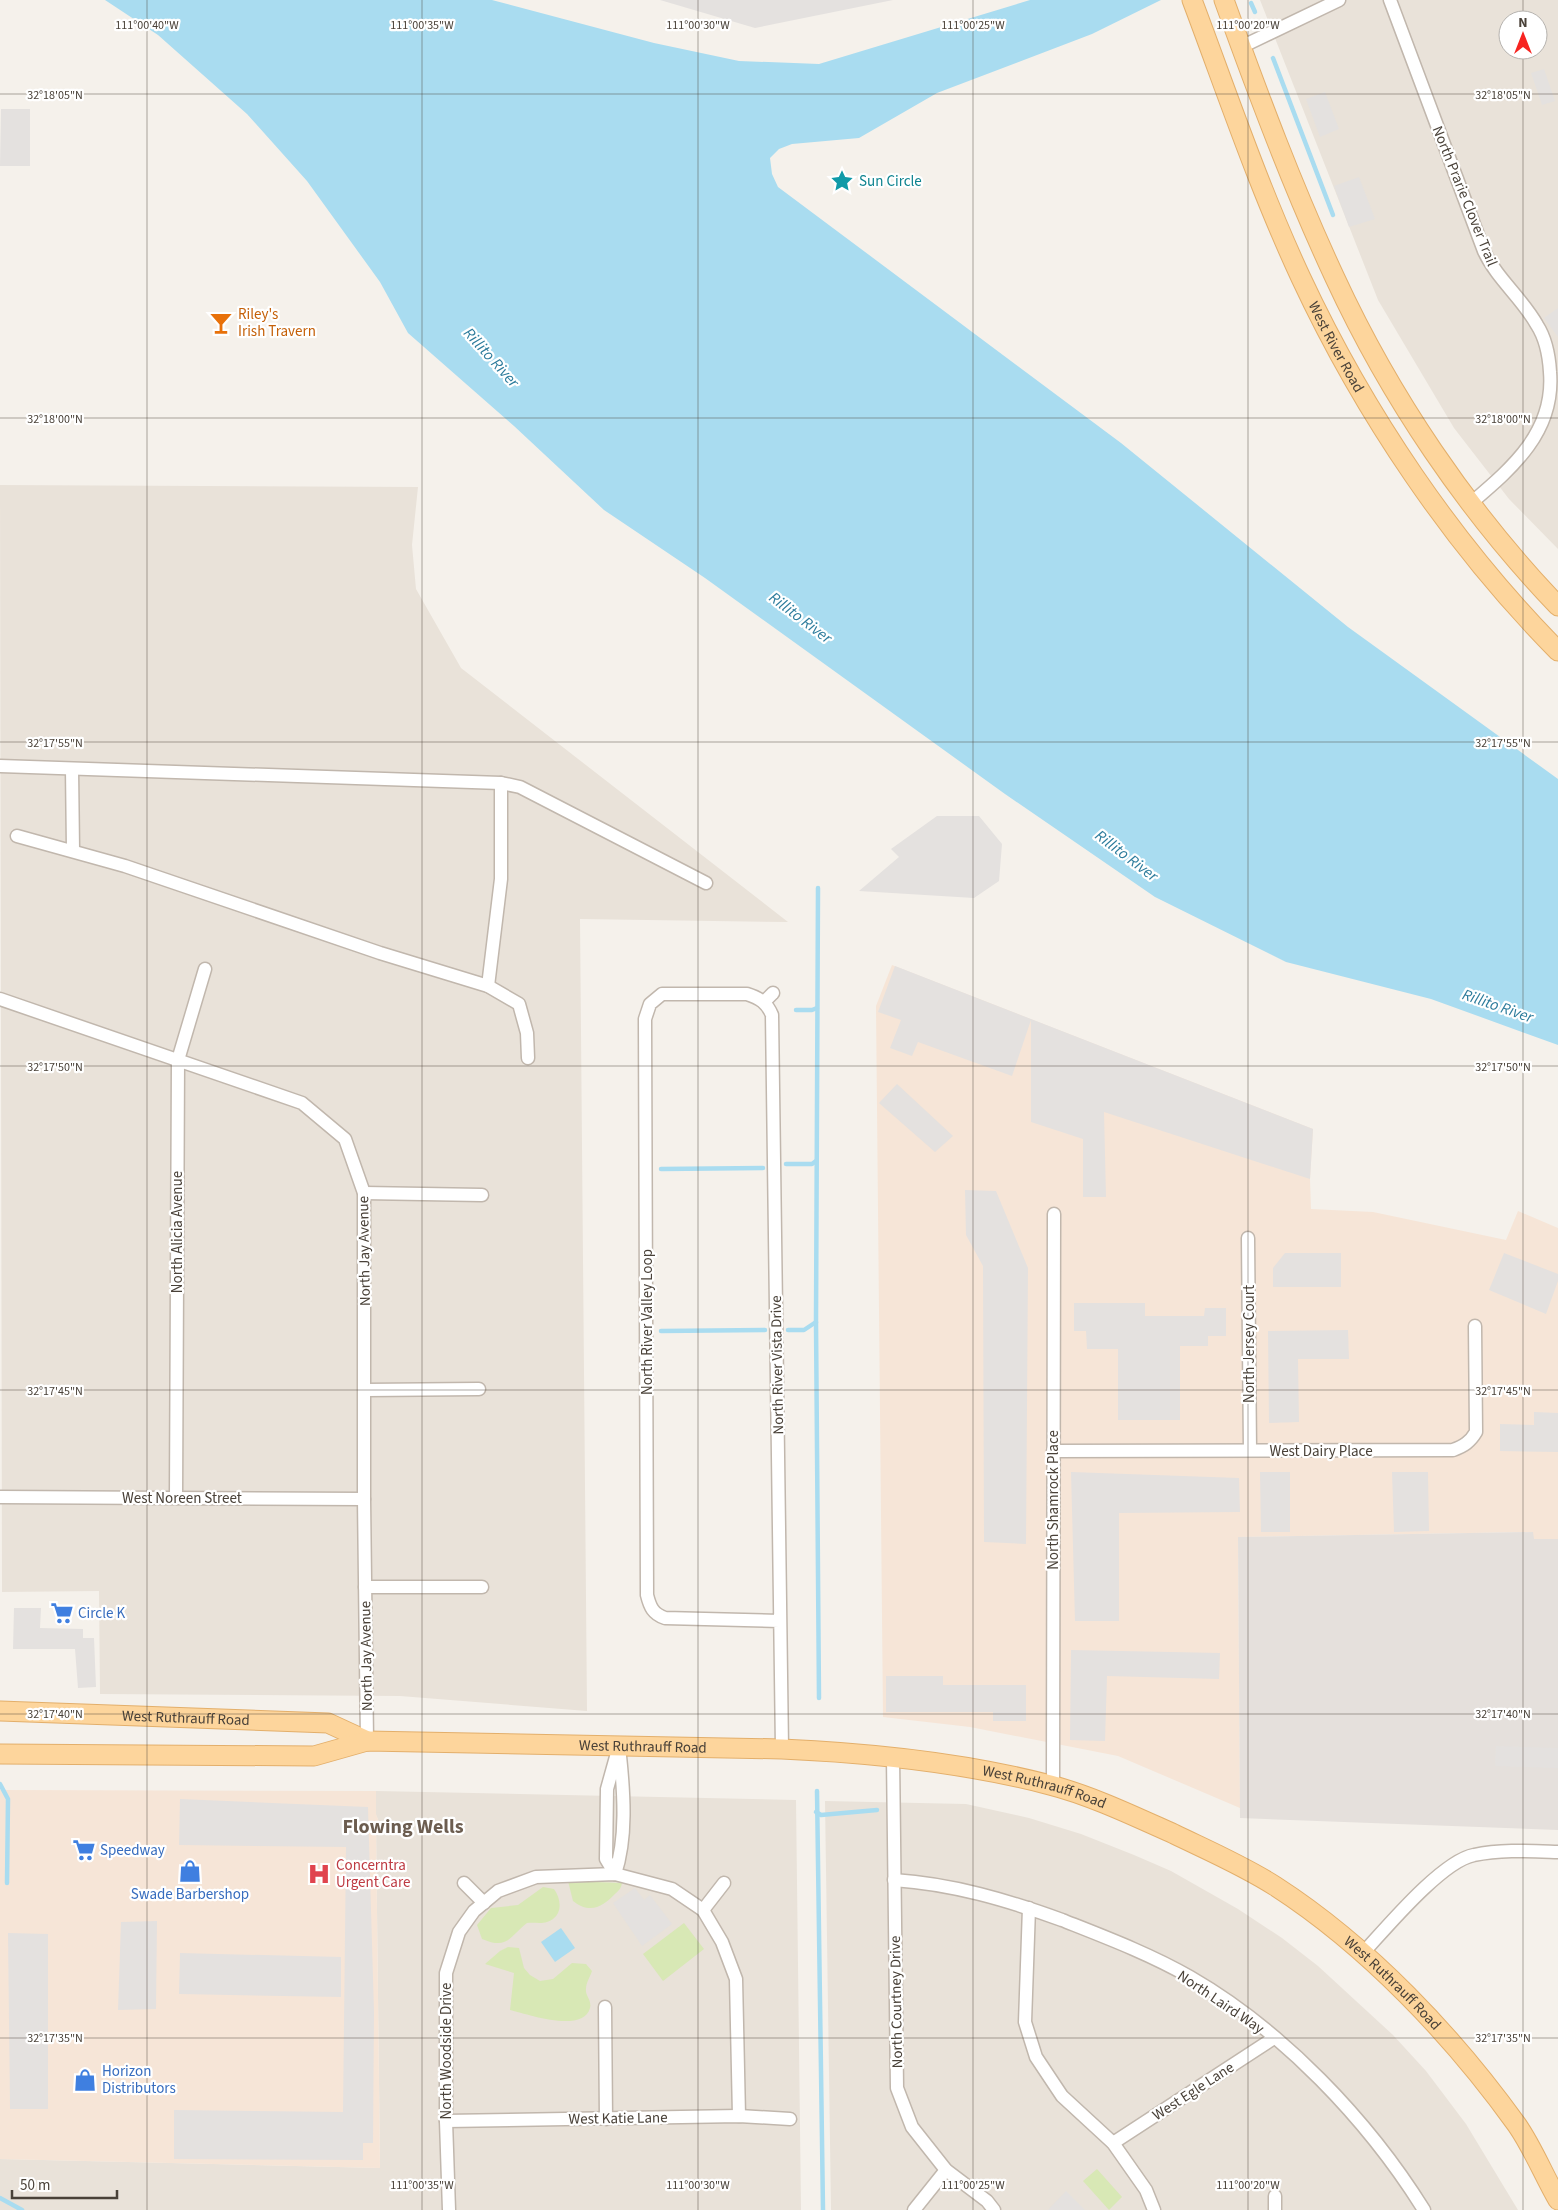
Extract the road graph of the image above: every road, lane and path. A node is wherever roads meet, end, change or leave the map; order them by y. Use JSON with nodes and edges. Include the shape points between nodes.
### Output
{"nodes":[{"id":1,"x":1192,"y":0,"type":"edge"},
{"id":2,"x":1224,"y":0,"type":"edge"},
{"id":3,"x":1340,"y":0,"type":"edge"},
{"id":4,"x":1390,"y":0,"type":"edge"},
{"id":5,"x":1241,"y":47,"type":"junction"},
{"id":6,"x":1329,"y":266,"type":"junction"},
{"id":7,"x":1302,"y":280,"type":"junction"},
{"id":8,"x":1471,"y":503,"type":"junction"},
{"id":9,"x":1558,"y":606,"type":"edge"},
{"id":10,"x":1558,"y":650,"type":"edge"},
{"id":11,"x":0,"y":766,"type":"edge"},
{"id":12,"x":72,"y":769,"type":"junction"},
{"id":13,"x":501,"y":783,"type":"junction"},
{"id":14,"x":17,"y":836,"type":"dead end"},
{"id":15,"x":73,"y":850,"type":"junction"},
{"id":16,"x":706,"y":883,"type":"dead end"},
{"id":17,"x":205,"y":969,"type":"dead end"},
{"id":18,"x":488,"y":986,"type":"junction"},
{"id":19,"x":747,"y":994,"type":"joint"},
{"id":20,"x":0,"y":999,"type":"edge"},
{"id":21,"x":528,"y":1058,"type":"dead end"},
{"id":22,"x":178,"y":1060,"type":"junction"},
{"id":23,"x":364,"y":1193,"type":"junction"},
{"id":24,"x":482,"y":1195,"type":"dead end"},
{"id":25,"x":1054,"y":1214,"type":"dead end"},
{"id":26,"x":1248,"y":1238,"type":"dead end"},
{"id":27,"x":1475,"y":1326,"type":"dead end"},
{"id":28,"x":479,"y":1389,"type":"dead end"},
{"id":29,"x":366,"y":1390,"type":"junction"},
{"id":30,"x":1250,"y":1450,"type":"junction"},
{"id":31,"x":1054,"y":1451,"type":"junction"},
{"id":32,"x":0,"y":1497,"type":"edge"},
{"id":33,"x":176,"y":1498,"type":"junction"},
{"id":34,"x":364,"y":1499,"type":"junction"},
{"id":35,"x":365,"y":1587,"type":"junction"},
{"id":36,"x":482,"y":1587,"type":"dead end"},
{"id":37,"x":779,"y":1621,"type":"junction"},
{"id":38,"x":0,"y":1711,"type":"edge"},
{"id":39,"x":367,"y":1741,"type":"junction"},
{"id":40,"x":619,"y":1746,"type":"junction"},
{"id":41,"x":782,"y":1749,"type":"junction"},
{"id":42,"x":0,"y":1754,"type":"edge"},
{"id":43,"x":893,"y":1757,"type":"junction"},
{"id":44,"x":1053,"y":1785,"type":"junction"},
{"id":45,"x":1558,"y":1852,"type":"edge"},
{"id":46,"x":615,"y":1874,"type":"junction"},
{"id":47,"x":894,"y":1880,"type":"junction"},
{"id":48,"x":464,"y":1883,"type":"dead end"},
{"id":49,"x":724,"y":1883,"type":"dead end"},
{"id":50,"x":484,"y":1903,"type":"junction"},
{"id":51,"x":1029,"y":1908,"type":"junction"},
{"id":52,"x":703,"y":1910,"type":"junction"},
{"id":53,"x":1364,"y":1952,"type":"junction"},
{"id":54,"x":604,"y":2007,"type":"dead end"},
{"id":55,"x":1274,"y":2038,"type":"junction"},
{"id":56,"x":739,"y":2116,"type":"junction"},
{"id":57,"x":606,"y":2119,"type":"junction"},
{"id":58,"x":790,"y":2119,"type":"dead end"},
{"id":59,"x":446,"y":2120,"type":"junction"},
{"id":60,"x":1113,"y":2143,"type":"junction"},
{"id":61,"x":946,"y":2170,"type":"junction"},
{"id":62,"x":1275,"y":2196,"type":"dead end"},
{"id":63,"x":1558,"y":2200,"type":"edge"},
{"id":64,"x":449,"y":2210,"type":"edge"},
{"id":65,"x":914,"y":2210,"type":"edge"},
{"id":66,"x":994,"y":2210,"type":"edge"},
{"id":67,"x":1154,"y":2210,"type":"edge"},
{"id":68,"x":1275,"y":2210,"type":"edge"},
{"id":69,"x":1424,"y":2210,"type":"edge"}],
"edges":[{"from":1,"to":7,"type":"main road","name":"West River Road"},
{"from":2,"to":5,"type":"main road","name":"West River Road"},
{"from":3,"to":5,"type":"street"},
{"from":4,"to":8,"type":"street","name":"North Prarie Clover Trail","via":[[1484,251],[1499,276],[1538,325],[1548,354],[1550,398],[1539,431],[1510,468]]},
{"from":5,"to":6,"type":"main road","name":"West River Road"},
{"from":6,"to":7,"type":"main road"},
{"from":6,"to":8,"type":"main road","name":"West River Road","via":[[1397,392]]},
{"from":7,"to":10,"type":"main road","name":"West River Road","via":[[1350,372],[1414,476],[1493,577]]},
{"from":8,"to":9,"type":"main road","name":"West River Road"},
{"from":11,"to":12,"type":"street"},
{"from":12,"to":13,"type":"street"},
{"from":12,"to":15,"type":"street"},
{"from":13,"to":16,"type":"street","via":[[520,787]]},
{"from":13,"to":18,"type":"street","via":[[501,880]]},
{"from":14,"to":15,"type":"street"},
{"from":15,"to":18,"type":"street"},
{"from":17,"to":22,"type":"street","name":"North Alicia Avenue"},
{"from":18,"to":21,"type":"street","via":[[519,1004],[527,1033]]},
{"from":19,"to":37,"type":"street","name":"North River Vista Drive","via":[[769,997],[773,1026]]},
{"from":19,"to":37,"type":"street","name":"North River Valley Loop","via":[[662,994],[648,1000],[646,1012],[647,1595],[649,1612],[674,1620]]},
{"from":20,"to":22,"type":"street","name":"North Jay Avenue"},
{"from":22,"to":23,"type":"street","name":"North Jay Avenue","via":[[302,1103],[345,1139]]},
{"from":22,"to":33,"type":"street","name":"North Alicia Avenue"},
{"from":23,"to":24,"type":"street"},
{"from":23,"to":29,"type":"street","name":"North Jay Avenue"},
{"from":25,"to":31,"type":"street","name":"North Shamrock Place"},
{"from":26,"to":30,"type":"street","name":"North Jersey Court"},
{"from":27,"to":30,"type":"street","name":"West Dairy Place","via":[[1476,1432],[1464,1446],[1446,1451]]},
{"from":28,"to":29,"type":"street"},
{"from":29,"to":34,"type":"street","name":"North Jay Avenue"},
{"from":30,"to":31,"type":"street","name":"West Dairy Place"},
{"from":31,"to":44,"type":"street","name":"North Shamrock Place"},
{"from":32,"to":33,"type":"street","name":"West Noreen Street"},
{"from":33,"to":34,"type":"street","name":"West Noreen Street"},
{"from":34,"to":35,"type":"street","name":"North Jay Avenue"},
{"from":35,"to":36,"type":"street"},
{"from":35,"to":39,"type":"street","name":"North Jay Avenue"},
{"from":37,"to":41,"type":"street","name":"North River Vista Drive"},
{"from":38,"to":39,"type":"main road","name":"West Ruthrauff Road","via":[[328,1723]]},
{"from":39,"to":40,"type":"main road","name":"West Ruthrauff Road"},
{"from":39,"to":42,"type":"main road","name":"West Ruthrauff Road","via":[[314,1756]]},
{"from":40,"to":41,"type":"main road","name":"West Ruthrauff Road"},
{"from":40,"to":46,"type":"street","via":[[607,1789],[606,1859]]},
{"from":41,"to":43,"type":"main road","name":"West Ruthrauff Road"},
{"from":43,"to":44,"type":"main road","name":"West Ruthrauff Road","via":[[971,1767]]},
{"from":43,"to":47,"type":"street","name":"North Courtney Drive"},
{"from":44,"to":53,"type":"main road","name":"West Ruthrauff Road","via":[[1136,1817],[1274,1885]]},
{"from":45,"to":53,"type":"street","via":[[1524,1850],[1473,1855],[1441,1873]]},
{"from":46,"to":50,"type":"street","name":"North Woodside Drive","via":[[536,1877],[498,1891]]},
{"from":46,"to":52,"type":"street","name":"North Woodside Drive","via":[[672,1889]]},
{"from":47,"to":51,"type":"street","name":"North Laird Way","via":[[925,1882],[989,1895]]},
{"from":47,"to":61,"type":"street","name":"North Courtney Drive","via":[[897,2088],[912,2127]]},
{"from":48,"to":50,"type":"street"},
{"from":49,"to":52,"type":"street"},
{"from":50,"to":59,"type":"street","name":"North Woodside Drive","via":[[459,1932],[446,1973]]},
{"from":51,"to":55,"type":"street","name":"North Laird Way","via":[[1103,1936],[1190,1977]]},
{"from":51,"to":60,"type":"street","via":[[1025,2022],[1036,2057],[1062,2096]]},
{"from":52,"to":56,"type":"street","via":[[722,1942],[736,1979]]},
{"from":53,"to":63,"type":"main road","name":"West Ruthrauff Road","via":[[1448,2038],[1518,2127]]},
{"from":54,"to":57,"type":"street"},
{"from":55,"to":60,"type":"street","name":"West Egle Lane"},
{"from":55,"to":69,"type":"street","name":"North Laird Way","via":[[1325,2083],[1380,2148]]},
{"from":56,"to":57,"type":"street","name":"West Katie Lane"},
{"from":56,"to":58,"type":"street","name":"West Katie Lane"},
{"from":57,"to":59,"type":"street","name":"West Katie Lane"},
{"from":59,"to":64,"type":"street","name":"North Woodside Drive"},
{"from":60,"to":67,"type":"street","via":[[1146,2190]]},
{"from":61,"to":65,"type":"street"},
{"from":61,"to":66,"type":"street","name":"North Courtney Drive"},
{"from":62,"to":68,"type":"street"}]}
